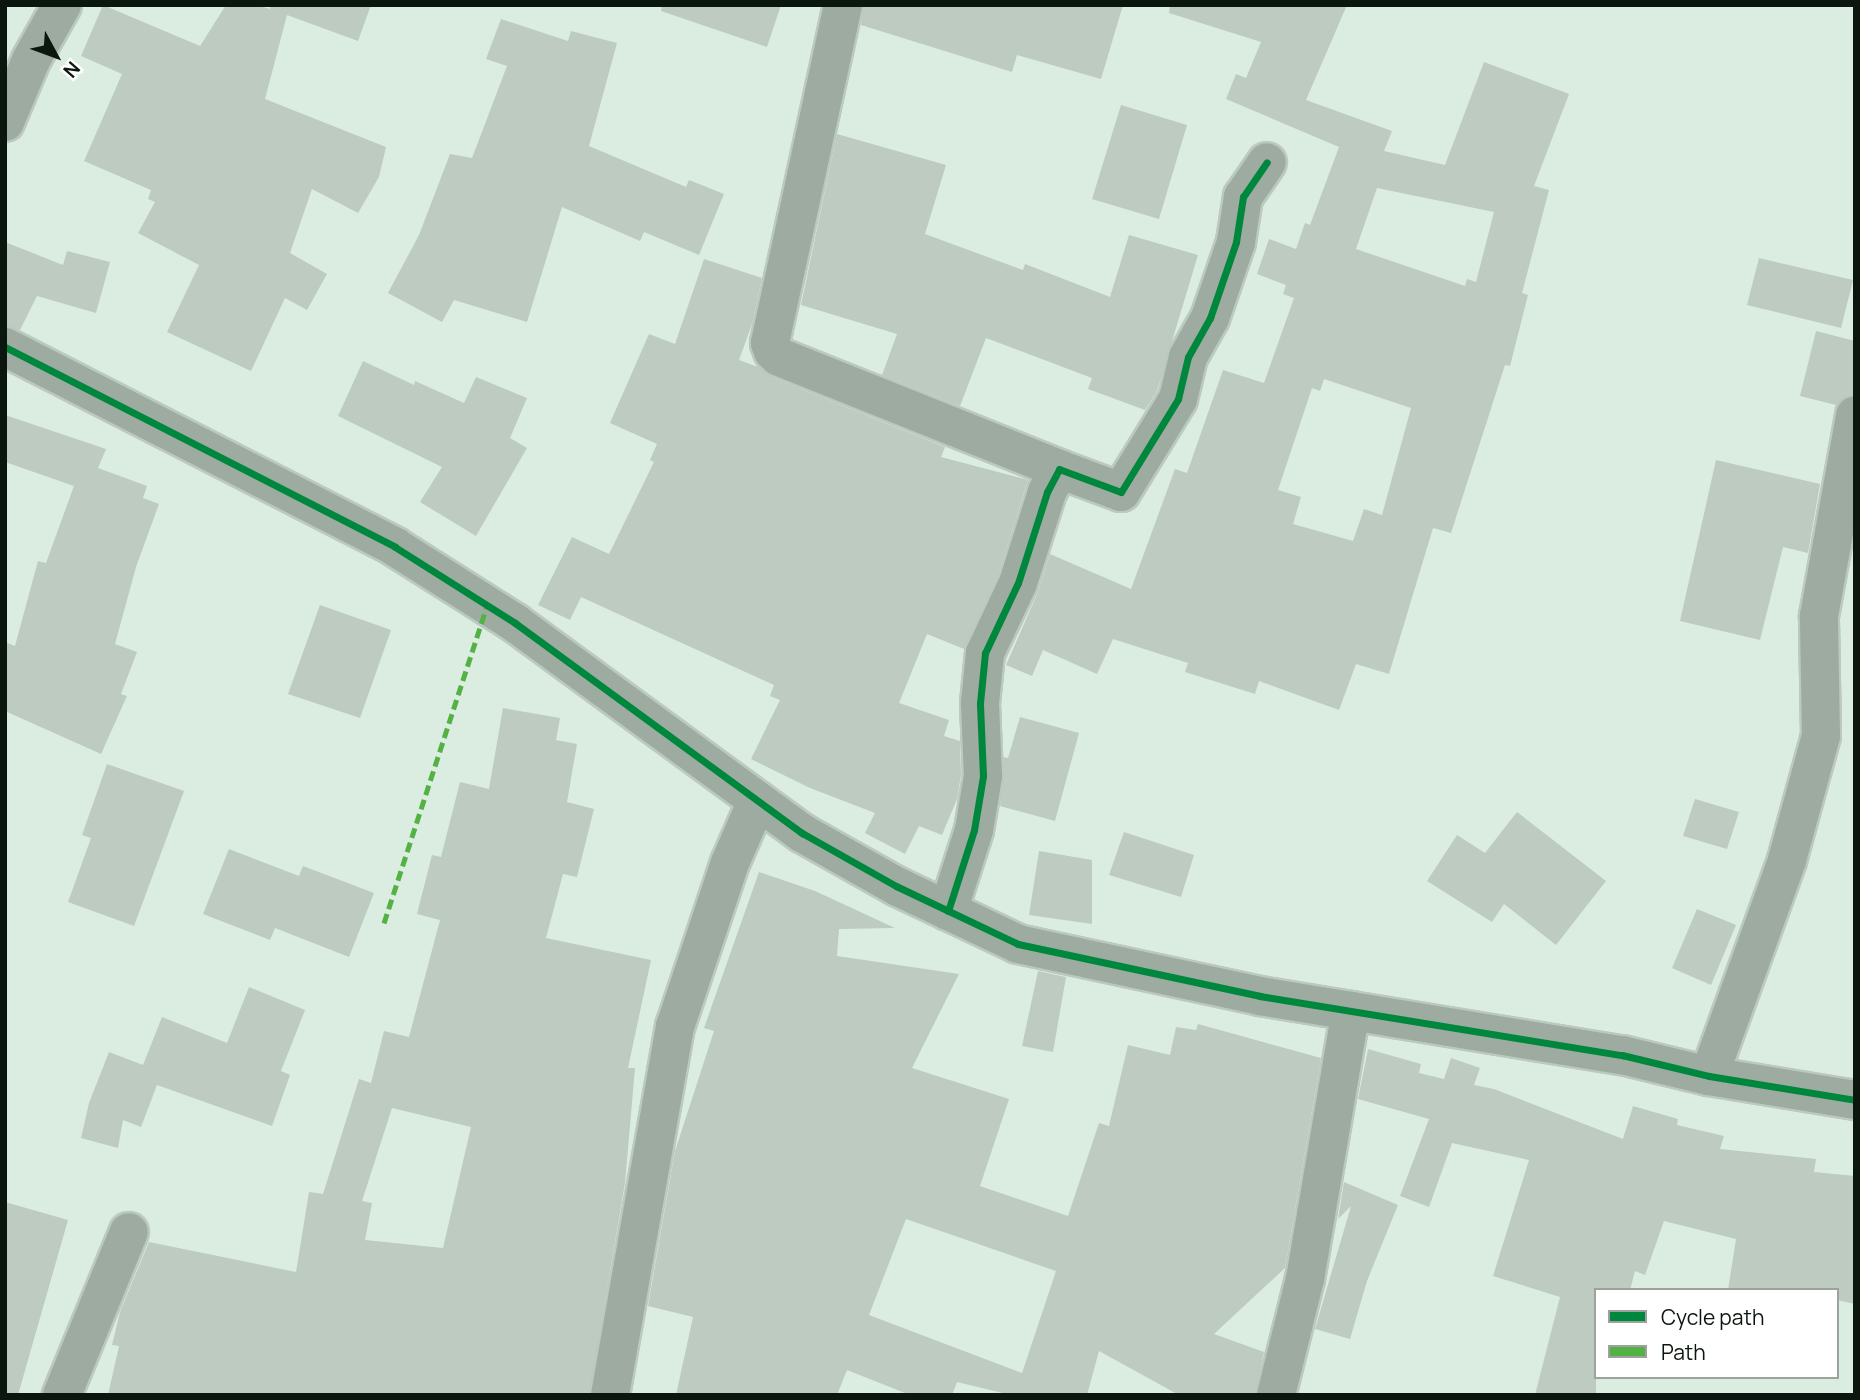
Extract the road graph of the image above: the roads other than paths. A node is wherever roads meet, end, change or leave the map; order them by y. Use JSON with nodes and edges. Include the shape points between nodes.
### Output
{"nodes":[{"id":1,"x":62,"y":5,"type":"edge"},
{"id":2,"x":842,"y":5,"type":"edge"},
{"id":3,"x":5,"y":122,"type":"edge"},
{"id":4,"x":1267,"y":162,"type":"dead end"},
{"id":5,"x":5,"y":347,"type":"edge"},
{"id":6,"x":1855,"y":415,"type":"edge"},
{"id":7,"x":1059,"y":470,"type":"junction"},
{"id":8,"x":757,"y":801,"type":"junction"},
{"id":9,"x":948,"y":911,"type":"junction"},
{"id":10,"x":1351,"y":1011,"type":"junction"},
{"id":11,"x":1709,"y":1076,"type":"junction"},
{"id":12,"x":1855,"y":1100,"type":"edge"},
{"id":13,"x":129,"y":1233,"type":"dead end"},
{"id":14,"x":62,"y":1395,"type":"edge"},
{"id":15,"x":610,"y":1395,"type":"edge"},
{"id":16,"x":1276,"y":1395,"type":"edge"}],
"edges":[{"from":1,"to":3,"type":"street","via":[[31,60]]},
{"from":2,"to":7,"type":"street","via":[[770,343],[772,351]]},
{"from":4,"to":7,"type":"street","via":[[1243,197],[1236,242],[1210,318],[1188,356],[1178,399],[1121,492]]},
{"from":5,"to":8,"type":"street","via":[[395,547],[515,623]]},
{"from":6,"to":11,"type":"street","via":[[1819,616],[1821,736],[1787,860]]},
{"from":7,"to":9,"type":"street","via":[[1047,492],[1018,583],[985,653],[980,703],[982,776],[974,830]]},
{"from":8,"to":9,"type":"street","via":[[802,833]]},
{"from":8,"to":15,"type":"street","via":[[730,863],[675,1027]]},
{"from":9,"to":10,"type":"street","via":[[1018,944]]},
{"from":10,"to":11,"type":"street","via":[[1622,1055]]},
{"from":10,"to":16,"type":"street","via":[[1306,1279]]},
{"from":11,"to":12,"type":"street"},
{"from":13,"to":14,"type":"street"}]}
